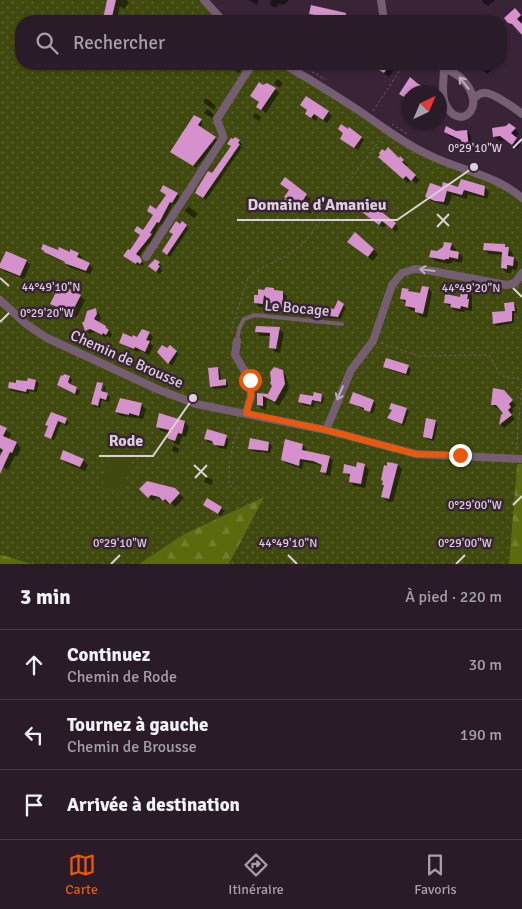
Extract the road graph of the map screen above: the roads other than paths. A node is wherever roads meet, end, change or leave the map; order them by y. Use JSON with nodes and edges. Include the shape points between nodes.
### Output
{"nodes":[{"id":1,"x":204,"y":0,"type":"edge"},
{"id":2,"x":381,"y":0,"type":"edge"},
{"id":3,"x":218,"y":15,"type":"edge"},
{"id":4,"x":383,"y":15,"type":"edge"},
{"id":5,"x":248,"y":70,"type":"edge"},
{"id":6,"x":293,"y":70,"type":"edge"},
{"id":7,"x":441,"y":70,"type":"edge"},
{"id":8,"x":448,"y":70,"type":"edge"},
{"id":9,"x":473,"y":99,"type":"junction"},
{"id":10,"x":522,"y":114,"type":"edge"},
{"id":11,"x":522,"y":197,"type":"edge"},
{"id":12,"x":158,"y":255,"type":"dead end"},
{"id":13,"x":522,"y":273,"type":"edge"},
{"id":14,"x":0,"y":300,"type":"edge"},
{"id":15,"x":342,"y":324,"type":"dead end"},
{"id":16,"x":237,"y":341,"type":"joint"},
{"id":17,"x":246,"y":413,"type":"junction"},
{"id":18,"x":326,"y":430,"type":"junction"},
{"id":19,"x":519,"y":459,"type":"edge"}],
"edges":[{"from":1,"to":3,"type":"street"},
{"from":2,"to":4,"type":"street"},
{"from":5,"to":12,"type":"street","via":[[217,119],[223,138],[148,253]]},
{"from":6,"to":11,"type":"street","via":[[429,155],[497,182]]},
{"from":7,"to":9,"type":"street","via":[[445,102],[450,110],[460,117],[468,116],[473,109]]},
{"from":9,"to":8,"type":"street","one_way":true,"via":[[466,83]]},
{"from":9,"to":10,"type":"street","via":[[488,92]]},
{"from":13,"to":18,"type":"street","one_way":true,"via":[[519,279],[507,285],[426,270],[402,273],[392,284],[373,341],[351,370]]},
{"from":14,"to":17,"type":"street","name":"Chemin de Brousse","via":[[47,338],[157,390],[196,404]]},
{"from":15,"to":16,"type":"lane","name":"Le Bocage","via":[[255,315],[244,319]]},
{"from":16,"to":17,"type":"street","via":[[235,355],[250,380],[251,396]]},
{"from":17,"to":18,"type":"street","name":"Chemin de Brousse"},
{"from":18,"to":19,"type":"street","name":"Chemin de Brousse","via":[[416,454]]}]}
